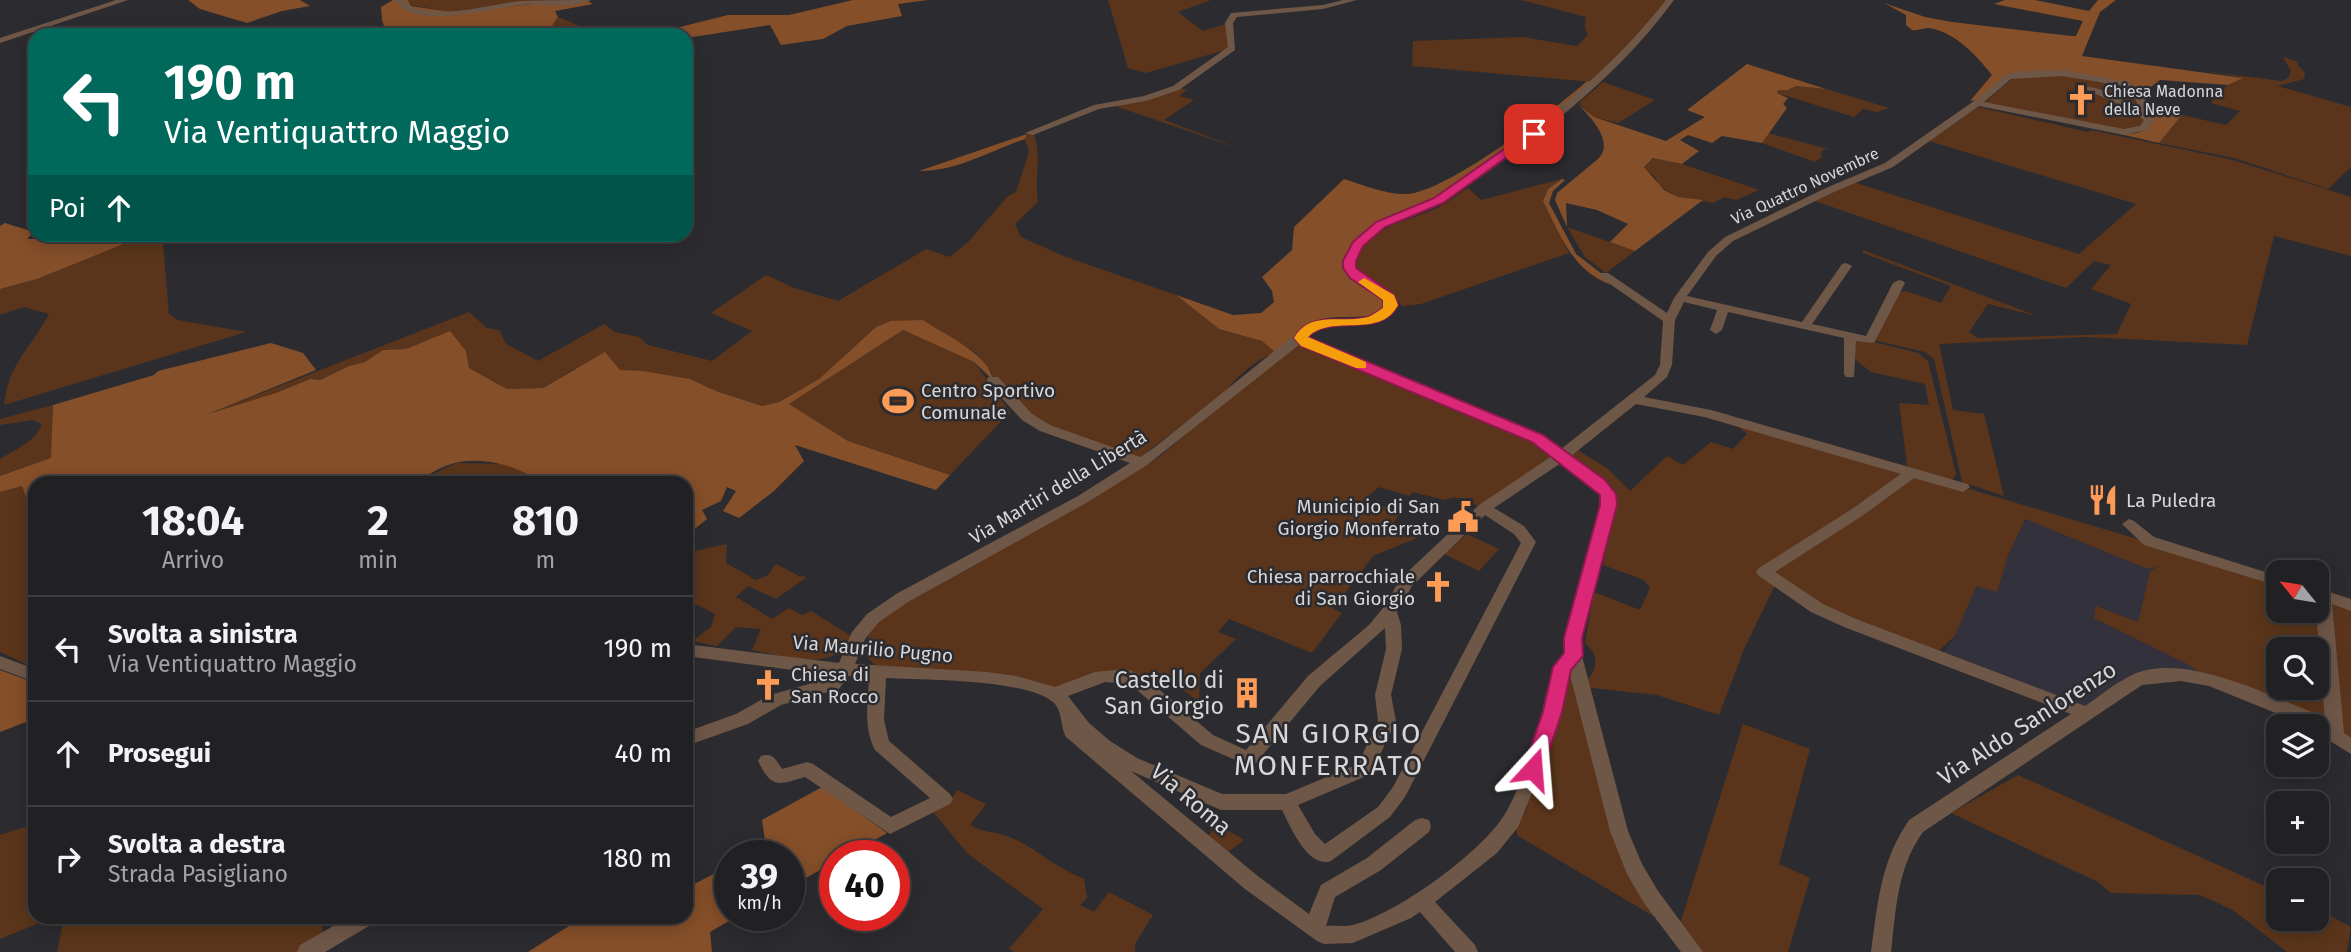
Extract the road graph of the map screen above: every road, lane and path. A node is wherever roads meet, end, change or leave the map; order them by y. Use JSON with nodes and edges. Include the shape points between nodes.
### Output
{"nodes":[{"id":1,"x":124,"y":0,"type":"edge"},
{"id":2,"x":399,"y":0,"type":"edge"},
{"id":3,"x":587,"y":0,"type":"edge"},
{"id":4,"x":1353,"y":0,"type":"edge"},
{"id":5,"x":1670,"y":0,"type":"edge"},
{"id":6,"x":39,"y":28,"type":"edge"},
{"id":7,"x":28,"y":32,"type":"edge"},
{"id":8,"x":0,"y":41,"type":"edge"},
{"id":9,"x":2130,"y":86,"type":"junction"},
{"id":10,"x":1977,"y":103,"type":"junction"},
{"id":11,"x":2149,"y":119,"type":"junction"},
{"id":12,"x":1030,"y":133,"type":"dead end"},
{"id":13,"x":1846,"y":266,"type":"dead end"},
{"id":14,"x":1604,"y":275,"type":"dead end"},
{"id":15,"x":1899,"y":283,"type":"dead end"},
{"id":16,"x":1680,"y":299,"type":"junction"},
{"id":17,"x":1723,"y":308,"type":"junction"},
{"id":18,"x":1669,"y":320,"type":"junction"},
{"id":19,"x":1805,"y":326,"type":"junction"},
{"id":20,"x":1716,"y":330,"type":"dead end"},
{"id":21,"x":1850,"y":336,"type":"junction"},
{"id":22,"x":1301,"y":338,"type":"junction"},
{"id":23,"x":1850,"y":374,"type":"dead end"},
{"id":24,"x":993,"y":380,"type":"dead end"},
{"id":25,"x":1632,"y":399,"type":"junction"},
{"id":26,"x":1562,"y":456,"type":"junction"},
{"id":27,"x":1142,"y":462,"type":"junction"},
{"id":28,"x":1911,"y":474,"type":"junction"},
{"id":29,"x":1963,"y":487,"type":"dead end"},
{"id":30,"x":1484,"y":508,"type":"junction"},
{"id":31,"x":2129,"y":524,"type":"dead end"},
{"id":32,"x":2266,"y":577,"type":"edge"},
{"id":33,"x":2329,"y":598,"type":"edge"},
{"id":34,"x":2351,"y":605,"type":"edge"},
{"id":35,"x":1389,"y":612,"type":"junction"},
{"id":36,"x":2323,"y":623,"type":"edge"},
{"id":37,"x":693,"y":651,"type":"edge"},
{"id":38,"x":1574,"y":656,"type":"junction"},
{"id":39,"x":0,"y":662,"type":"edge"},
{"id":40,"x":844,"y":670,"type":"junction"},
{"id":41,"x":878,"y":672,"type":"junction"},
{"id":42,"x":28,"y":673,"type":"edge"},
{"id":43,"x":1060,"y":699,"type":"junction"},
{"id":44,"x":2086,"y":713,"type":"junction"},
{"id":45,"x":2335,"y":733,"type":"junction"},
{"id":46,"x":693,"y":736,"type":"edge"},
{"id":47,"x":2351,"y":747,"type":"edge"},
{"id":48,"x":767,"y":761,"type":"dead end"},
{"id":49,"x":1287,"y":802,"type":"junction"},
{"id":50,"x":1422,"y":826,"type":"dead end"},
{"id":51,"x":1421,"y":900,"type":"junction"},
{"id":52,"x":355,"y":924,"type":"edge"},
{"id":53,"x":1319,"y":932,"type":"junction"},
{"id":54,"x":307,"y":952,"type":"edge"},
{"id":55,"x":1468,"y":952,"type":"edge"},
{"id":56,"x":1693,"y":952,"type":"edge"},
{"id":57,"x":1881,"y":952,"type":"edge"}],
"edges":[{"from":1,"to":6,"type":"street"},
{"from":2,"to":3,"type":"street","via":[[422,12],[460,13],[523,3]]},
{"from":4,"to":12,"type":"street","via":[[1234,15],[1230,23],[1232,48],[1176,88],[1097,107]]},
{"from":5,"to":22,"type":"street","name":"Via Martiri della Libertà","via":[[1634,47],[1553,120],[1438,200],[1380,225],[1357,244],[1350,268],[1390,298],[1388,310],[1371,320],[1319,323]]},
{"from":7,"to":8,"type":"street"},
{"from":9,"to":10,"type":"street","name":"Via Quattro Novembre","via":[[2062,73],[2022,74],[2008,77]]},
{"from":9,"to":11,"type":"street","via":[[2136,89]]},
{"from":9,"to":11,"type":"street","via":[[2091,89]]},
{"from":10,"to":11,"type":"street","via":[[2124,132],[2144,128]]},
{"from":10,"to":16,"type":"street","name":"Via Quattro Novembre","via":[[1889,165],[1729,239],[1712,254]]},
{"from":13,"to":19,"type":"street"},
{"from":14,"to":18,"type":"street"},
{"from":15,"to":21,"type":"street","via":[[1870,340]]},
{"from":16,"to":17,"type":"street"},
{"from":16,"to":18,"type":"street","name":"Via Quattro Novembre"},
{"from":17,"to":19,"type":"street"},
{"from":17,"to":20,"type":"street"},
{"from":18,"to":25,"type":"street","via":[[1664,372]]},
{"from":19,"to":21,"type":"street"},
{"from":21,"to":23,"type":"street"},
{"from":22,"to":26,"type":"street","via":[[1538,439]]},
{"from":22,"to":27,"type":"street","name":"Via Martiri della Libertà"},
{"from":24,"to":27,"type":"street","via":[[1045,428]]},
{"from":25,"to":26,"type":"street"},
{"from":25,"to":28,"type":"street","via":[[1706,413]]},
{"from":26,"to":30,"type":"street"},
{"from":26,"to":38,"type":"street","via":[[1608,494],[1609,505],[1573,638]]},
{"from":27,"to":40,"type":"street","name":"Via Martiri della Libertà","via":[[873,618],[858,636]]},
{"from":28,"to":29,"type":"street"},
{"from":28,"to":44,"type":"street","via":[[1764,572],[1817,608],[1850,623]]},
{"from":30,"to":35,"type":"street","via":[[1406,582]]},
{"from":30,"to":49,"type":"street","via":[[1519,530],[1529,542],[1399,792],[1384,812],[1324,855],[1308,840]]},
{"from":31,"to":32,"type":"street","via":[[2149,541]]},
{"from":33,"to":34,"type":"street"},
{"from":35,"to":43,"type":"street","via":[[1314,681],[1249,760],[1207,740],[1126,675],[1111,673]]},
{"from":35,"to":49,"type":"street","via":[[1394,649],[1383,695],[1388,721],[1366,769]]},
{"from":36,"to":45,"type":"street"},
{"from":37,"to":40,"type":"street","name":"Via Maurilio Pugno"},
{"from":38,"to":51,"type":"street","via":[[1562,667],[1548,724],[1511,821],[1490,847]]},
{"from":38,"to":56,"type":"street","via":[[1619,831],[1634,869]]},
{"from":39,"to":42,"type":"street"},
{"from":40,"to":41,"type":"street","name":"Via Maurilio Pugno"},
{"from":40,"to":46,"type":"street","via":[[833,684],[776,700],[742,719]]},
{"from":41,"to":43,"type":"street","name":"Via Maurilio Pugno","via":[[1005,680],[1038,686]]},
{"from":41,"to":48,"type":"street","via":[[874,720],[881,745],[944,799],[890,826],[807,769],[778,777]]},
{"from":43,"to":49,"type":"street","via":[[1104,747],[1198,794],[1221,802]]},
{"from":43,"to":53,"type":"street","name":"Via Roma","via":[[1072,732],[1252,883]]},
{"from":44,"to":45,"type":"street","name":"Via Aldo Sanlorenzo","via":[[2137,680],[2181,674],[2211,680],[2309,718]]},
{"from":44,"to":57,"type":"street","name":"Via Aldo Sanlorenzo","via":[[1916,826],[1893,862]]},
{"from":45,"to":47,"type":"street","name":"Via Aldo Sanlorenzo"},
{"from":50,"to":53,"type":"street","via":[[1374,864],[1328,891]]},
{"from":51,"to":53,"type":"street","via":[[1353,934]]},
{"from":51,"to":55,"type":"street"},
{"from":52,"to":54,"type":"street"}]}
